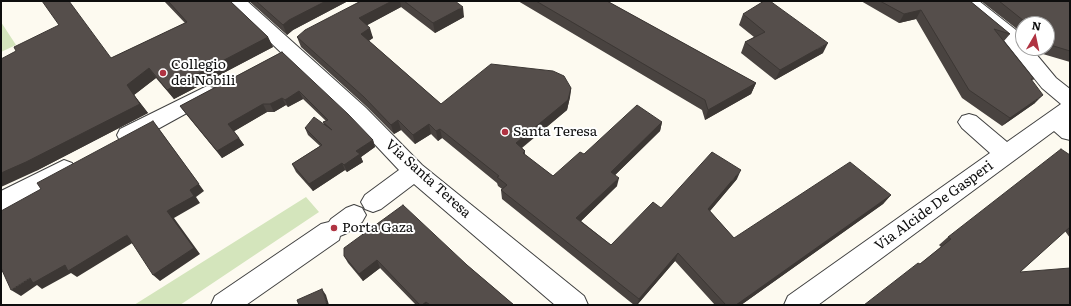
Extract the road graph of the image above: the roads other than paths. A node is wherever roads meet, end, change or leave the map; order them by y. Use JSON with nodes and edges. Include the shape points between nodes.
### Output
{"nodes":[{"id":1,"x":236,"y":1,"type":"edge"},
{"id":2,"x":967,"y":1,"type":"edge"},
{"id":3,"x":225,"y":84,"type":"edge"},
{"id":4,"x":1070,"y":100,"type":"edge"},
{"id":5,"x":974,"y":119,"type":"dead end"},
{"id":6,"x":1065,"y":120,"type":"edge"},
{"id":7,"x":113,"y":143,"type":"edge"},
{"id":8,"x":1011,"y":150,"type":"junction"},
{"id":9,"x":78,"y":161,"type":"edge"},
{"id":10,"x":414,"y":171,"type":"junction"},
{"id":11,"x":1,"y":202,"type":"edge"},
{"id":12,"x":224,"y":305,"type":"edge"},
{"id":13,"x":575,"y":305,"type":"edge"},
{"id":14,"x":797,"y":305,"type":"edge"}],
"edges":[{"from":1,"to":10,"type":"street","name":"Via Santa Teresa","via":[[359,114]]},
{"from":2,"to":4,"type":"street","via":[[1009,34],[1049,83]]},
{"from":3,"to":7,"type":"street"},
{"from":5,"to":8,"type":"street"},
{"from":6,"to":8,"type":"street","name":"Via Alcide De Gasperi"},
{"from":8,"to":14,"type":"street","name":"Via Alcide De Gasperi"},
{"from":9,"to":11,"type":"street"},
{"from":10,"to":12,"type":"street"},
{"from":10,"to":13,"type":"street","name":"Via Santa Teresa"}]}
